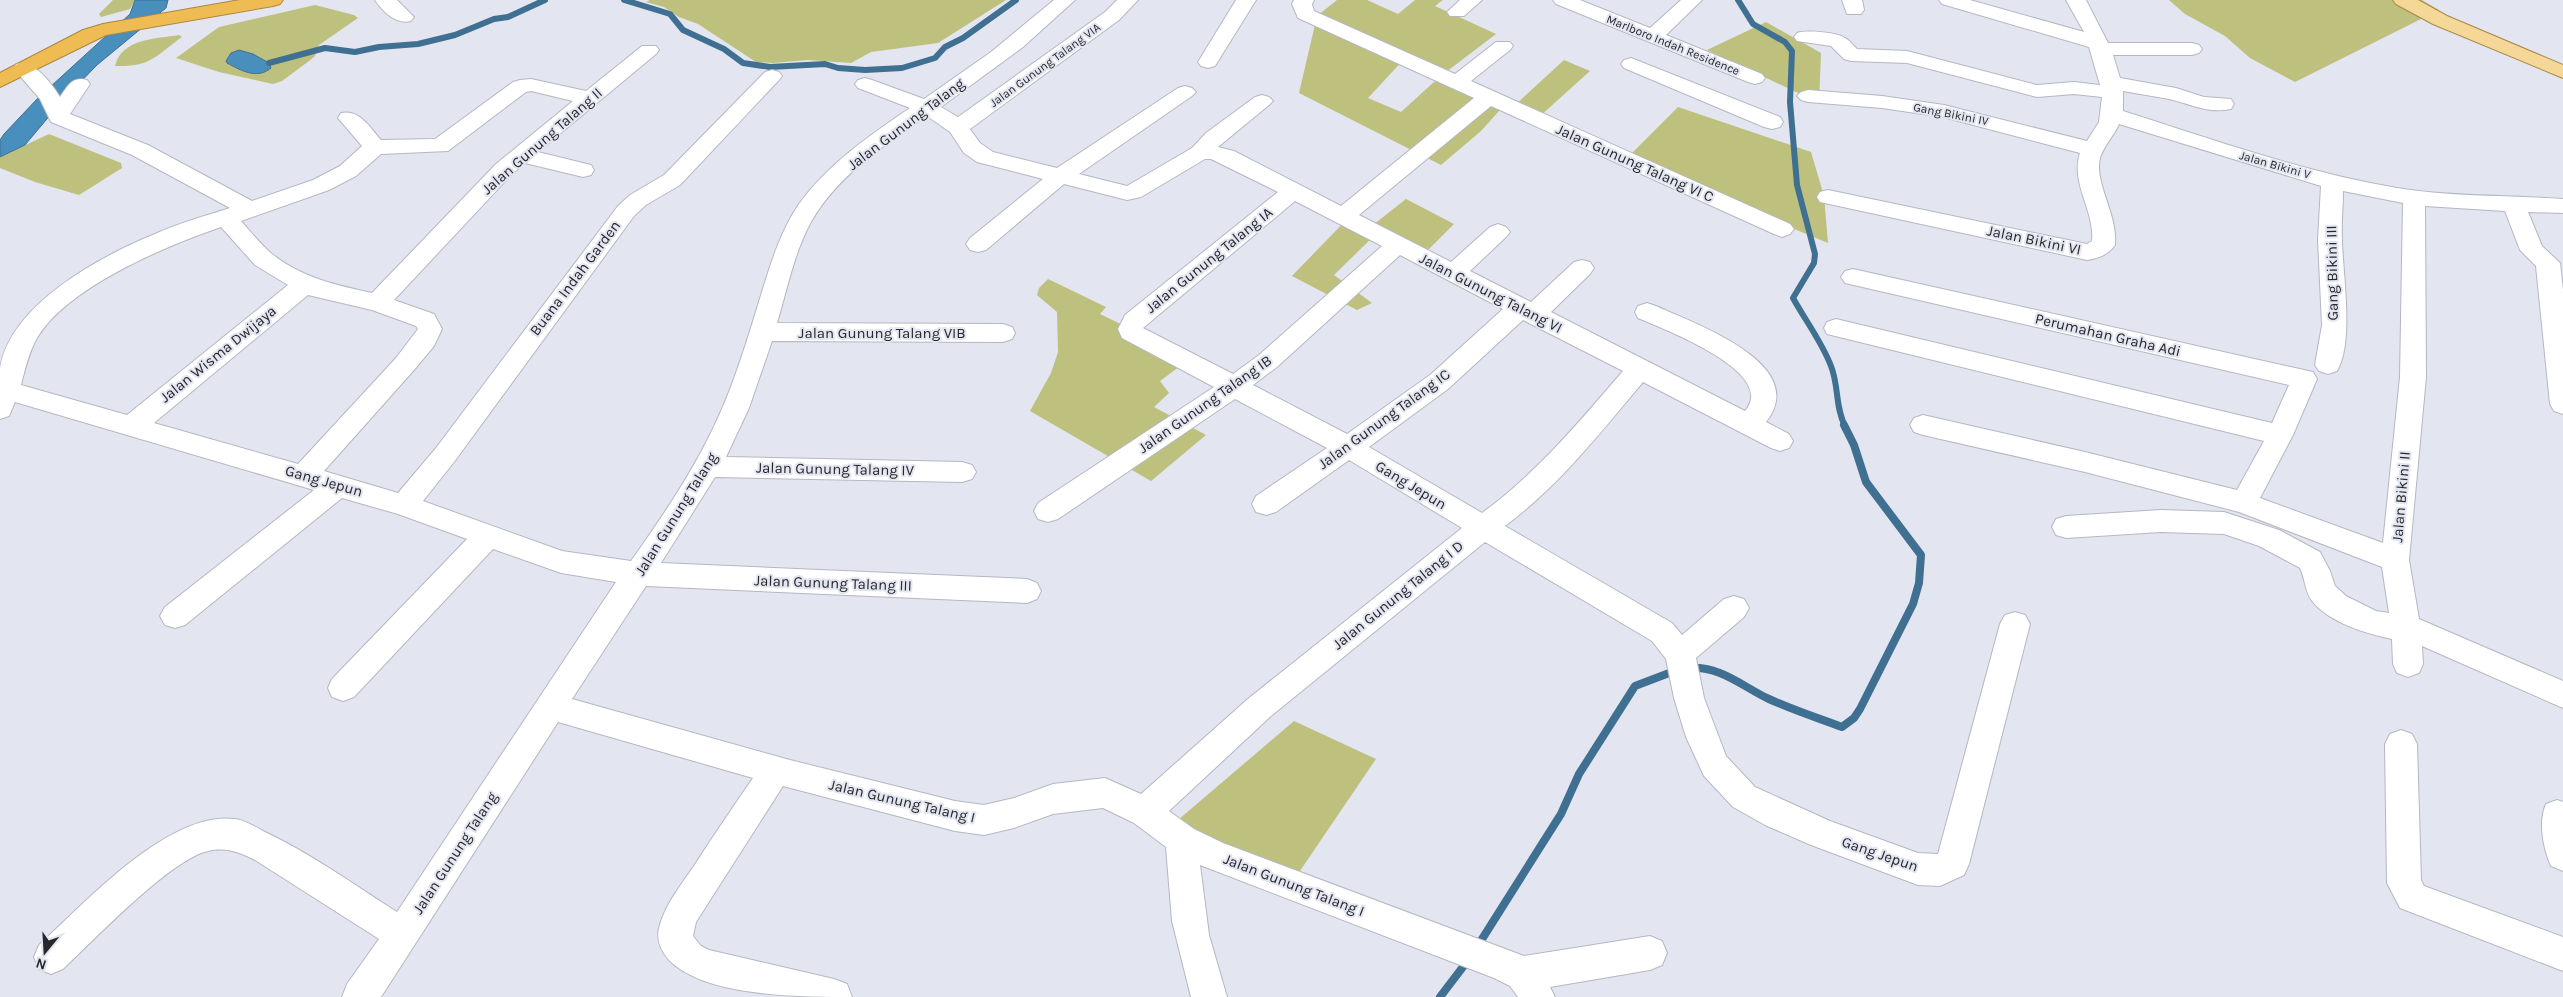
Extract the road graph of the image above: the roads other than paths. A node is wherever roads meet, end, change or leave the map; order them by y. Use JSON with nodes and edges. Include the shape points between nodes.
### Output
{"nodes":[{"id":1,"x":273,"y":0,"type":"edge"},
{"id":2,"x":385,"y":0,"type":"edge"},
{"id":3,"x":1065,"y":0,"type":"edge"},
{"id":4,"x":1128,"y":0,"type":"edge"},
{"id":5,"x":1246,"y":0,"type":"edge"},
{"id":6,"x":1304,"y":0,"type":"edge"},
{"id":7,"x":1563,"y":0,"type":"edge"},
{"id":8,"x":1692,"y":0,"type":"edge"},
{"id":9,"x":1950,"y":0,"type":"edge"},
{"id":10,"x":2076,"y":0,"type":"edge"},
{"id":11,"x":2403,"y":0,"type":"edge"},
{"id":12,"x":1590,"y":4,"type":"edge"},
{"id":13,"x":404,"y":17,"type":"dead end"},
{"id":14,"x":1653,"y":36,"type":"junction"},
{"id":15,"x":1804,"y":37,"type":"dead end"},
{"id":16,"x":1503,"y":46,"type":"dead end"},
{"id":17,"x":2099,"y":46,"type":"junction"},
{"id":18,"x":2192,"y":49,"type":"dead end"},
{"id":19,"x":650,"y":50,"type":"dead end"},
{"id":20,"x":1208,"y":62,"type":"dead end"},
{"id":21,"x":1718,"y":63,"type":"junction"},
{"id":22,"x":1631,"y":64,"type":"dead end"},
{"id":23,"x":2563,"y":72,"type":"edge"},
{"id":24,"x":28,"y":74,"type":"junction"},
{"id":25,"x":772,"y":76,"type":"dead end"},
{"id":26,"x":1755,"y":78,"type":"dead end"},
{"id":27,"x":0,"y":81,"type":"edge"},
{"id":28,"x":1456,"y":83,"type":"junction"},
{"id":29,"x":80,"y":84,"type":"dead end"},
{"id":30,"x":865,"y":84,"type":"dead end"},
{"id":31,"x":2110,"y":87,"type":"junction"},
{"id":32,"x":1690,"y":89,"type":"junction"},
{"id":33,"x":1185,"y":92,"type":"dead end"},
{"id":34,"x":1808,"y":96,"type":"dead end"},
{"id":35,"x":591,"y":98,"type":"junction"},
{"id":36,"x":1487,"y":98,"type":"junction"},
{"id":37,"x":1262,"y":101,"type":"dead end"},
{"id":38,"x":2223,"y":104,"type":"dead end"},
{"id":39,"x":926,"y":107,"type":"junction"},
{"id":40,"x":58,"y":110,"type":"junction"},
{"id":41,"x":2112,"y":116,"type":"junction"},
{"id":42,"x":349,"y":118,"type":"dead end"},
{"id":43,"x":1772,"y":122,"type":"dead end"},
{"id":44,"x":958,"y":127,"type":"junction"},
{"id":45,"x":375,"y":146,"type":"junction"},
{"id":46,"x":2092,"y":149,"type":"junction"},
{"id":47,"x":1200,"y":153,"type":"junction"},
{"id":48,"x":520,"y":155,"type":"junction"},
{"id":49,"x":583,"y":170,"type":"dead end"},
{"id":50,"x":1059,"y":177,"type":"junction"},
{"id":51,"x":2332,"y":180,"type":"junction"},
{"id":52,"x":1294,"y":190,"type":"junction"},
{"id":53,"x":1828,"y":197,"type":"dead end"},
{"id":54,"x":2414,"y":197,"type":"junction"},
{"id":55,"x":2513,"y":203,"type":"junction"},
{"id":56,"x":2563,"y":206,"type":"edge"},
{"id":57,"x":250,"y":209,"type":"junction"},
{"id":58,"x":1344,"y":216,"type":"junction"},
{"id":59,"x":225,"y":218,"type":"junction"},
{"id":60,"x":1782,"y":230,"type":"dead end"},
{"id":61,"x":1498,"y":232,"type":"dead end"},
{"id":62,"x":978,"y":244,"type":"dead end"},
{"id":63,"x":1397,"y":245,"type":"junction"},
{"id":64,"x":1582,"y":268,"type":"dead end"},
{"id":65,"x":1454,"y":274,"type":"junction"},
{"id":66,"x":1853,"y":278,"type":"dead end"},
{"id":67,"x":305,"y":284,"type":"junction"},
{"id":68,"x":378,"y":303,"type":"junction"},
{"id":69,"x":1526,"y":312,"type":"junction"},
{"id":70,"x":1647,"y":312,"type":"dead end"},
{"id":71,"x":1836,"y":328,"type":"dead end"},
{"id":72,"x":760,"y":332,"type":"junction"},
{"id":73,"x":1132,"y":332,"type":"joint"},
{"id":74,"x":1003,"y":333,"type":"dead end"},
{"id":75,"x":2328,"y":366,"type":"dead end"},
{"id":76,"x":1640,"y":369,"type":"junction"},
{"id":77,"x":1235,"y":386,"type":"junction"},
{"id":78,"x":5,"y":388,"type":"edge"},
{"id":79,"x":2563,"y":404,"type":"edge"},
{"id":80,"x":1749,"y":424,"type":"junction"},
{"id":81,"x":133,"y":425,"type":"junction"},
{"id":82,"x":1923,"y":425,"type":"dead end"},
{"id":83,"x":2280,"y":435,"type":"junction"},
{"id":84,"x":1780,"y":441,"type":"dead end"},
{"id":85,"x":1346,"y":446,"type":"junction"},
{"id":86,"x":708,"y":467,"type":"junction"},
{"id":87,"x":962,"y":472,"type":"dead end"},
{"id":88,"x":304,"y":474,"type":"junction"},
{"id":89,"x":338,"y":486,"type":"junction"},
{"id":90,"x":2244,"y":503,"type":"junction"},
{"id":91,"x":1266,"y":504,"type":"dead end"},
{"id":92,"x":404,"y":505,"type":"junction"},
{"id":93,"x":1048,"y":510,"type":"dead end"},
{"id":94,"x":2066,"y":527,"type":"dead end"},
{"id":95,"x":1482,"y":528,"type":"junction"},
{"id":96,"x":487,"y":537,"type":"junction"},
{"id":97,"x":2395,"y":560,"type":"junction"},
{"id":98,"x":639,"y":574,"type":"junction"},
{"id":99,"x":1027,"y":591,"type":"dead end"},
{"id":100,"x":1734,"y":608,"type":"dead end"},
{"id":101,"x":175,"y":616,"type":"dead end"},
{"id":102,"x":2014,"y":624,"type":"dead end"},
{"id":103,"x":2406,"y":626,"type":"junction"},
{"id":104,"x":1680,"y":657,"type":"junction"},
{"id":105,"x":2408,"y":664,"type":"dead end"},
{"id":106,"x":343,"y":688,"type":"dead end"},
{"id":107,"x":2563,"y":695,"type":"edge"},
{"id":108,"x":553,"y":707,"type":"junction"},
{"id":109,"x":2401,"y":744,"type":"dead end"},
{"id":110,"x":776,"y":770,"type":"junction"},
{"id":111,"x":1145,"y":812,"type":"junction"},
{"id":112,"x":2558,"y":815,"type":"dead end"},
{"id":113,"x":1182,"y":840,"type":"junction"},
{"id":114,"x":2563,"y":855,"type":"edge"},
{"id":115,"x":402,"y":934,"type":"junction"},
{"id":116,"x":1650,"y":953,"type":"dead end"},
{"id":117,"x":2563,"y":954,"type":"edge"},
{"id":118,"x":50,"y":957,"type":"dead end"},
{"id":119,"x":1521,"y":979,"type":"edge"},
{"id":120,"x":360,"y":997,"type":"edge"},
{"id":121,"x":834,"y":997,"type":"edge"},
{"id":122,"x":1209,"y":997,"type":"edge"}],
"edges":[{"from":1,"to":24,"type":"highway","via":[[103,30]]},
{"from":2,"to":13,"type":"street"},
{"from":3,"to":39,"type":"street","name":"Jalan Gunung Talang","via":[[1034,29]]},
{"from":4,"to":44,"type":"street","name":"Jalan Gunung Talang VIA","via":[[1112,16]]},
{"from":5,"to":20,"type":"street"},
{"from":6,"to":28,"type":"street","name":"Jalan Gunung Talang VI C","via":[[1305,14]]},
{"from":7,"to":12,"type":"street","name":"Marlboro Indah Residence"},
{"from":8,"to":14,"type":"street"},
{"from":9,"to":17,"type":"street"},
{"from":10,"to":17,"type":"street"},
{"from":11,"to":23,"type":"main road","via":[[2440,20]]},
{"from":12,"to":14,"type":"street","name":"Marlboro Indah Residence"},
{"from":14,"to":21,"type":"street","name":"Marlboro Indah Residence"},
{"from":15,"to":31,"type":"street","via":[[1837,41],[1851,56],[1907,57],[2028,90]]},
{"from":16,"to":28,"type":"street"},
{"from":17,"to":18,"type":"street"},
{"from":17,"to":31,"type":"street"},
{"from":19,"to":35,"type":"street","name":"Jalan Gunung Talang II"},
{"from":21,"to":26,"type":"street","name":"Marlboro Indah Residence"},
{"from":21,"to":32,"type":"street"},
{"from":22,"to":32,"type":"street"},
{"from":24,"to":27,"type":"highway"},
{"from":24,"to":40,"type":"street"},
{"from":25,"to":92,"type":"street","name":"Buana Indah Garden","via":[[672,180],[626,211],[445,455]]},
{"from":28,"to":36,"type":"street","name":"Jalan Gunung Talang VI C"},
{"from":29,"to":40,"type":"street"},
{"from":30,"to":39,"type":"street"},
{"from":31,"to":38,"type":"street","via":[[2176,94],[2201,103]]},
{"from":31,"to":41,"type":"street"},
{"from":32,"to":43,"type":"street"},
{"from":33,"to":50,"type":"street"},
{"from":34,"to":46,"type":"street","name":"Gang Bikini IV","via":[[1882,102],[1944,112]]},
{"from":35,"to":45,"type":"street","via":[[525,85],[440,146]]},
{"from":35,"to":48,"type":"street","name":"Jalan Gunung Talang II"},
{"from":36,"to":58,"type":"street"},
{"from":36,"to":60,"type":"street","name":"Jalan Gunung Talang VI C"},
{"from":37,"to":47,"type":"street"},
{"from":39,"to":44,"type":"street"},
{"from":39,"to":72,"type":"street","name":"Jalan Gunung Talang","via":[[857,157],[812,204],[790,236]]},
{"from":40,"to":57,"type":"street","via":[[59,117],[64,120],[140,150]]},
{"from":41,"to":46,"type":"street","name":"Jalan Bikini VI"},
{"from":41,"to":51,"type":"street","name":"Jalan Bikini V","via":[[2254,160]]},
{"from":42,"to":45,"type":"street"},
{"from":44,"to":50,"type":"street","via":[[972,148],[985,157]]},
{"from":45,"to":57,"type":"street","via":[[337,177]]},
{"from":46,"to":53,"type":"street","name":"Jalan Bikini VI","via":[[2088,167],[2098,200],[2104,238],[2102,245],[2094,251]]},
{"from":47,"to":50,"type":"street","via":[[1133,192]]},
{"from":47,"to":52,"type":"street","name":"Jalan Gunung Talang VI","via":[[1226,156]]},
{"from":48,"to":49,"type":"street"},
{"from":48,"to":68,"type":"street","name":"Jalan Gunung Talang II"},
{"from":50,"to":62,"type":"street"},
{"from":51,"to":54,"type":"street","name":"Jalan Bikini V"},
{"from":51,"to":75,"type":"street","name":"Gang Bikini III","via":[[2330,240],[2334,325]]},
{"from":52,"to":58,"type":"street","name":"Jalan Gunung Talang VI"},
{"from":52,"to":73,"type":"street","name":"Jalan Gunung Talang IA","via":[[1134,321],[1130,329]]},
{"from":54,"to":55,"type":"street","name":"Jalan Bikini V"},
{"from":54,"to":97,"type":"street","name":"Jalan Bikini II","via":[[2413,377]]},
{"from":55,"to":56,"type":"street","name":"Jalan Bikini V"},
{"from":55,"to":79,"type":"street","via":[[2532,250],[2548,263]]},
{"from":57,"to":59,"type":"street"},
{"from":58,"to":63,"type":"street","name":"Jalan Gunung Talang VI"},
{"from":59,"to":67,"type":"street","via":[[263,259]]},
{"from":59,"to":78,"type":"street","via":[[163,239],[65,296],[27,334]]},
{"from":61,"to":65,"type":"street"},
{"from":63,"to":65,"type":"street","name":"Jalan Gunung Talang VI"},
{"from":63,"to":77,"type":"street","name":"Jalan Gunung Talang IB","via":[[1268,361]]},
{"from":64,"to":69,"type":"street","name":"Jalan Gunung Talang IC"},
{"from":65,"to":69,"type":"street","name":"Jalan Gunung Talang VI"},
{"from":66,"to":83,"type":"street","name":"Perumahan Graha Adi","via":[[2304,379]]},
{"from":67,"to":68,"type":"street"},
{"from":67,"to":81,"type":"street","name":"Jalan Wisma Dwijaya"},
{"from":68,"to":88,"type":"street","via":[[425,320],[430,329],[425,340]]},
{"from":69,"to":76,"type":"street","name":"Jalan Gunung Talang VI"},
{"from":69,"to":85,"type":"street","name":"Jalan Gunung Talang IC","via":[[1392,417]]},
{"from":70,"to":80,"type":"street","via":[[1732,354],[1750,367],[1764,397],[1763,406]]},
{"from":71,"to":83,"type":"street"},
{"from":72,"to":74,"type":"street","name":"Jalan Gunung Talang VIB"},
{"from":72,"to":86,"type":"street","name":"Jalan Gunung Talang","via":[[731,418]]},
{"from":73,"to":77,"type":"street","name":"Gang Jepun"},
{"from":76,"to":80,"type":"street","name":"Jalan Gunung Talang VI"},
{"from":76,"to":95,"type":"street","name":"Jalan Gunung Talang I D","via":[[1558,464],[1523,498]]},
{"from":77,"to":85,"type":"street","name":"Gang Jepun"},
{"from":77,"to":93,"type":"street","name":"Jalan Gunung Talang IB"},
{"from":78,"to":81,"type":"street","name":"Gang Jepun"},
{"from":80,"to":84,"type":"street","name":"Jalan Gunung Talang VI"},
{"from":81,"to":88,"type":"street","name":"Gang Jepun"},
{"from":82,"to":90,"type":"street"},
{"from":83,"to":90,"type":"street","name":"Perumahan Graha Adi"},
{"from":85,"to":91,"type":"street","name":"Jalan Gunung Talang IC"},
{"from":85,"to":95,"type":"street","name":"Gang Jepun"},
{"from":86,"to":87,"type":"street","name":"Jalan Gunung Talang IV"},
{"from":86,"to":98,"type":"street","name":"Jalan Gunung Talang"},
{"from":88,"to":89,"type":"street","name":"Gang Jepun"},
{"from":89,"to":92,"type":"street","name":"Gang Jepun"},
{"from":89,"to":101,"type":"street"},
{"from":90,"to":97,"type":"street"},
{"from":92,"to":96,"type":"street","name":"Gang Jepun"},
{"from":94,"to":103,"type":"street","via":[[2160,521],[2224,523],[2269,538],[2310,560],[2322,592],[2336,605],[2372,622]]},
{"from":95,"to":104,"type":"street","name":"Gang Jepun","via":[[1662,632]]},
{"from":95,"to":111,"type":"street","name":"Jalan Gunung Talang I D","via":[[1260,707]]},
{"from":96,"to":98,"type":"street","name":"Gang Jepun","via":[[576,566]]},
{"from":96,"to":106,"type":"street"},
{"from":97,"to":103,"type":"street","name":"Jalan Bikini II"},
{"from":98,"to":99,"type":"street","name":"Jalan Gunung Talang III"},
{"from":98,"to":108,"type":"street","name":"Jalan Gunung Talang"},
{"from":100,"to":104,"type":"street"},
{"from":102,"to":104,"type":"street","name":"Gang Jepun","via":[[1952,864],[1940,870],[1918,868],[1823,834],[1778,816],[1744,797],[1715,766],[1689,698]]},
{"from":103,"to":105,"type":"street","name":"Jalan Bikini II"},
{"from":103,"to":107,"type":"street"},
{"from":108,"to":110,"type":"street","name":"Jalan Gunung Talang I"},
{"from":108,"to":115,"type":"street","name":"Jalan Gunung Talang"},
{"from":109,"to":117,"type":"street","via":[[2404,884],[2409,894]]},
{"from":110,"to":111,"type":"street","name":"Jalan Gunung Talang I","via":[[955,816],[984,820],[1081,794],[1104,793]]},
{"from":110,"to":121,"type":"street","via":[[684,910],[676,928],[675,941],[689,958],[704,966]]},
{"from":111,"to":113,"type":"street","name":"Jalan Gunung Talang I"},
{"from":112,"to":114,"type":"street"},
{"from":113,"to":119,"type":"street","name":"Jalan Gunung Talang I","via":[[1256,872],[1434,937]]},
{"from":113,"to":122,"type":"street","via":[[1185,898]]},
{"from":115,"to":118,"type":"street","via":[[267,849],[236,834],[209,835],[187,842],[154,863]]},
{"from":115,"to":120,"type":"street","name":"Jalan Gunung Talang"},
{"from":116,"to":119,"type":"street"}]}
